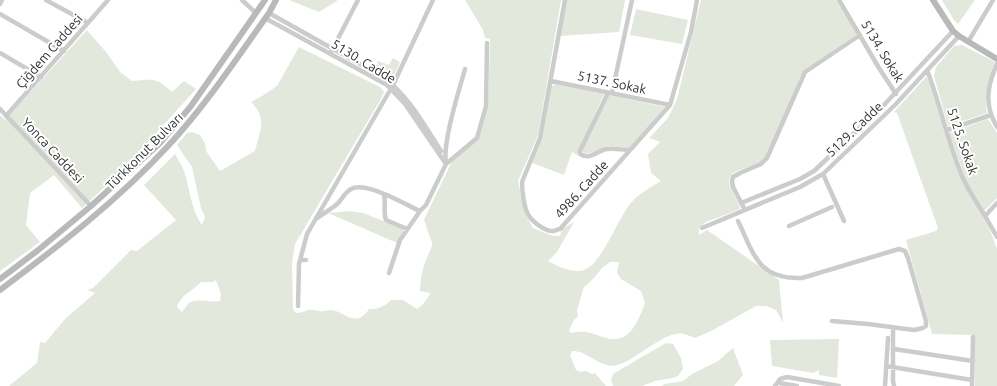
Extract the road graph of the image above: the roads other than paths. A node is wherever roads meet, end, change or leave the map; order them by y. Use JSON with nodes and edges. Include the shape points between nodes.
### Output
{"nodes":[{"id":1,"x":2,"y":0,"type":"edge"},
{"id":2,"x":46,"y":0,"type":"edge"},
{"id":3,"x":108,"y":0,"type":"edge"},
{"id":4,"x":242,"y":0,"type":"edge"},
{"id":5,"x":264,"y":0,"type":"edge"},
{"id":6,"x":358,"y":0,"type":"edge"},
{"id":7,"x":434,"y":0,"type":"edge"},
{"id":8,"x":565,"y":0,"type":"edge"},
{"id":9,"x":632,"y":0,"type":"edge"},
{"id":10,"x":697,"y":0,"type":"edge"},
{"id":11,"x":839,"y":0,"type":"edge"},
{"id":12,"x":933,"y":0,"type":"edge"},
{"id":13,"x":993,"y":0,"type":"edge"},
{"id":14,"x":274,"y":3,"type":"edge"},
{"id":15,"x":0,"y":4,"type":"edge"},
{"id":16,"x":256,"y":13,"type":"junction"},
{"id":17,"x":0,"y":14,"type":"edge"},
{"id":18,"x":267,"y":15,"type":"junction"},
{"id":19,"x":88,"y":24,"type":"junction"},
{"id":20,"x":953,"y":31,"type":"junction"},
{"id":21,"x":860,"y":35,"type":"junction"},
{"id":22,"x":959,"y":36,"type":"junction"},
{"id":23,"x":968,"y":42,"type":"junction"},
{"id":24,"x":487,"y":43,"type":"dead end"},
{"id":25,"x":64,"y":51,"type":"junction"},
{"id":26,"x":331,"y":51,"type":"junction"},
{"id":27,"x":0,"y":53,"type":"edge"},
{"id":28,"x":997,"y":58,"type":"edge"},
{"id":29,"x":997,"y":64,"type":"edge"},
{"id":30,"x":465,"y":69,"type":"dead end"},
{"id":31,"x":927,"y":70,"type":"junction"},
{"id":32,"x":41,"y":77,"type":"junction"},
{"id":33,"x":551,"y":81,"type":"junction"},
{"id":34,"x":392,"y":87,"type":"junction"},
{"id":35,"x":610,"y":93,"type":"junction"},
{"id":36,"x":895,"y":94,"type":"junction"},
{"id":37,"x":900,"y":99,"type":"junction"},
{"id":38,"x":670,"y":105,"type":"junction"},
{"id":39,"x":0,"y":109,"type":"edge"},
{"id":40,"x":991,"y":115,"type":"junction"},
{"id":41,"x":6,"y":116,"type":"junction"},
{"id":42,"x":997,"y":127,"type":"edge"},
{"id":43,"x":947,"y":130,"type":"junction"},
{"id":44,"x":630,"y":150,"type":"junction"},
{"id":45,"x":445,"y":158,"type":"junction"},
{"id":46,"x":446,"y":164,"type":"junction"},
{"id":47,"x":823,"y":174,"type":"junction"},
{"id":48,"x":384,"y":195,"type":"junction"},
{"id":49,"x":741,"y":203,"type":"junction"},
{"id":50,"x":997,"y":203,"type":"edge"},
{"id":51,"x":91,"y":206,"type":"junction"},
{"id":52,"x":832,"y":207,"type":"dead end"},
{"id":53,"x":745,"y":210,"type":"junction"},
{"id":54,"x":420,"y":211,"type":"junction"},
{"id":55,"x":985,"y":216,"type":"junction"},
{"id":56,"x":314,"y":221,"type":"junction"},
{"id":57,"x":738,"y":221,"type":"dead end"},
{"id":58,"x":844,"y":221,"type":"dead end"},
{"id":59,"x":789,"y":226,"type":"dead end"},
{"id":60,"x":702,"y":228,"type":"dead end"},
{"id":61,"x":407,"y":229,"type":"junction"},
{"id":62,"x":997,"y":237,"type":"edge"},
{"id":63,"x":300,"y":260,"type":"junction"},
{"id":64,"x":306,"y":260,"type":"dead end"},
{"id":65,"x":389,"y":273,"type":"dead end"},
{"id":66,"x":0,"y":279,"type":"edge"},
{"id":67,"x":0,"y":290,"type":"edge"},
{"id":68,"x":298,"y":306,"type":"dead end"},
{"id":69,"x":832,"y":321,"type":"dead end"},
{"id":70,"x":893,"y":327,"type":"junction"},
{"id":71,"x":888,"y":338,"type":"dead end"},
{"id":72,"x":973,"y":338,"type":"dead end"},
{"id":73,"x":894,"y":349,"type":"junction"},
{"id":74,"x":973,"y":361,"type":"junction"},
{"id":75,"x":886,"y":366,"type":"junction"},
{"id":76,"x":893,"y":367,"type":"junction"},
{"id":77,"x":972,"y":380,"type":"junction"},
{"id":78,"x":777,"y":385,"type":"edge"},
{"id":79,"x":797,"y":386,"type":"edge"},
{"id":80,"x":839,"y":386,"type":"edge"},
{"id":81,"x":885,"y":386,"type":"edge"},
{"id":82,"x":894,"y":386,"type":"edge"},
{"id":83,"x":972,"y":386,"type":"edge"}],
"edges":[{"from":1,"to":15,"type":"street"},
{"from":2,"to":19,"type":"street"},
{"from":3,"to":19,"type":"street","name":"Çiğdem Caddesi"},
{"from":4,"to":16,"type":"street"},
{"from":5,"to":14,"type":"street"},
{"from":5,"to":16,"type":"street","name":"Türkkonut Bulvarı"},
{"from":6,"to":26,"type":"street"},
{"from":7,"to":34,"type":"street"},
{"from":8,"to":33,"type":"street","name":"4986. Cadde"},
{"from":9,"to":35,"type":"street"},
{"from":10,"to":38,"type":"street","name":"4986. Cadde","via":[[691,32]]},
{"from":11,"to":21,"type":"street","name":"5134. Sokak"},
{"from":12,"to":20,"type":"street"},
{"from":13,"to":23,"type":"street"},
{"from":14,"to":18,"type":"street","name":"Türkkonut Bulvarı"},
{"from":16,"to":18,"type":"street"},
{"from":16,"to":51,"type":"street","name":"Türkkonut Bulvarı","via":[[176,125],[141,162]]},
{"from":17,"to":25,"type":"street"},
{"from":18,"to":26,"type":"street","name":"5130. Cadde"},
{"from":18,"to":67,"type":"street","name":"Türkkonut Bulvarı","via":[[199,110],[144,171],[85,224]]},
{"from":19,"to":25,"type":"street","name":"Çiğdem Caddesi"},
{"from":20,"to":22,"type":"street"},
{"from":20,"to":36,"type":"street","name":"5129. Cadde"},
{"from":21,"to":36,"type":"street","name":"5134. Sokak"},
{"from":21,"to":49,"type":"street","via":[[805,72],[767,158],[761,164],[733,177],[733,187]]},
{"from":22,"to":23,"type":"street"},
{"from":22,"to":31,"type":"street","name":"5129. Cadde"},
{"from":23,"to":28,"type":"street"},
{"from":24,"to":46,"type":"street","via":[[486,106],[476,138]]},
{"from":25,"to":32,"type":"street","name":"Çiğdem Caddesi"},
{"from":26,"to":34,"type":"street","name":"5130. Cadde"},
{"from":27,"to":32,"type":"street"},
{"from":29,"to":40,"type":"street","via":[[988,94]]},
{"from":30,"to":45,"type":"street"},
{"from":31,"to":37,"type":"street","name":"5129. Cadde"},
{"from":31,"to":43,"type":"street","name":"5125. Sokak"},
{"from":32,"to":41,"type":"street","name":"Çiğdem Caddesi"},
{"from":33,"to":35,"type":"street","name":"5137. Sokak"},
{"from":33,"to":44,"type":"street","name":"4986. Cadde","via":[[540,138],[522,182],[530,218],[544,229],[560,229]]},
{"from":34,"to":45,"type":"street","name":"5130. Cadde","via":[[408,100]]},
{"from":34,"to":46,"type":"street","name":"5130. Cadde"},
{"from":34,"to":56,"type":"street"},
{"from":35,"to":38,"type":"street","name":"5137. Sokak"},
{"from":35,"to":44,"type":"street","via":[[580,154],[592,155],[607,149]]},
{"from":36,"to":37,"type":"street","name":"5134. Sokak"},
{"from":36,"to":49,"type":"street","name":"5129. Cadde","via":[[809,174]]},
{"from":37,"to":47,"type":"street","name":"5129. Cadde"},
{"from":38,"to":44,"type":"street","name":"4986. Cadde"},
{"from":39,"to":41,"type":"street","name":"Yonca Caddesi"},
{"from":40,"to":42,"type":"street"},
{"from":40,"to":43,"type":"street"},
{"from":41,"to":51,"type":"street","name":"Yonca Caddesi"},
{"from":43,"to":55,"type":"street","name":"5125. Sokak","via":[[964,180]]},
{"from":45,"to":46,"type":"street"},
{"from":46,"to":54,"type":"street","via":[[426,205]]},
{"from":47,"to":53,"type":"street","name":"5129. Cadde","via":[[800,187]]},
{"from":47,"to":58,"type":"street"},
{"from":48,"to":54,"type":"street"},
{"from":48,"to":56,"type":"street","via":[[360,186],[351,189],[336,205]]},
{"from":48,"to":61,"type":"street","via":[[386,220]]},
{"from":49,"to":53,"type":"street"},
{"from":50,"to":55,"type":"street"},
{"from":51,"to":66,"type":"street","name":"Türkkonut Bulvarı"},
{"from":52,"to":59,"type":"street"},
{"from":53,"to":60,"type":"street","name":"5129. Cadde"},
{"from":54,"to":61,"type":"street"},
{"from":55,"to":62,"type":"street","name":"5125. Sokak"},
{"from":56,"to":63,"type":"street"},
{"from":57,"to":70,"type":"street","via":[[760,264],[771,273],[786,276],[802,278],[900,249],[905,250],[926,324],[924,328],[917,330]]},
{"from":61,"to":65,"type":"street","via":[[400,240]]},
{"from":63,"to":64,"type":"street"},
{"from":63,"to":68,"type":"street"},
{"from":69,"to":70,"type":"street"},
{"from":70,"to":73,"type":"street"},
{"from":71,"to":75,"type":"street"},
{"from":72,"to":74,"type":"street"},
{"from":73,"to":74,"type":"street"},
{"from":73,"to":76,"type":"street"},
{"from":74,"to":77,"type":"street"},
{"from":75,"to":76,"type":"street"},
{"from":75,"to":81,"type":"street"},
{"from":76,"to":77,"type":"street"},
{"from":76,"to":82,"type":"street"},
{"from":77,"to":83,"type":"street"},
{"from":78,"to":79,"type":"street"},
{"from":78,"to":80,"type":"street","via":[[780,379],[787,378]]}]}
